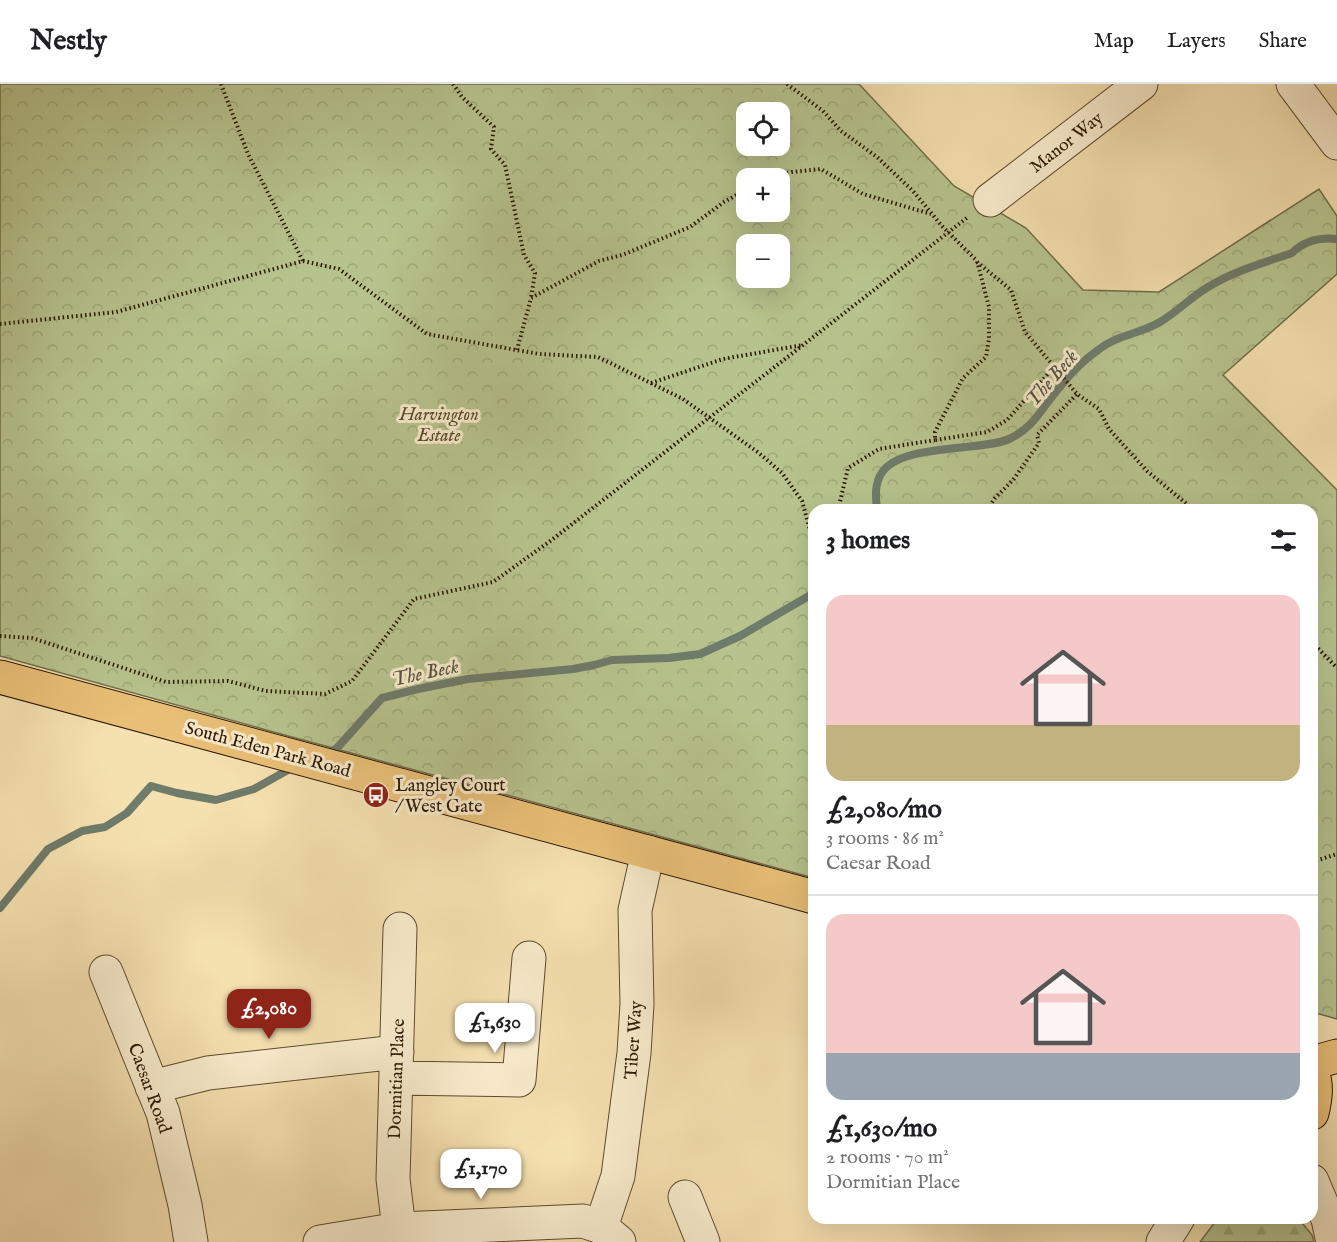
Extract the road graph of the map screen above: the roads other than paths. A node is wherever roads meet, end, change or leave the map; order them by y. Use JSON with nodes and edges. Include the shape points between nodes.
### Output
{"nodes":[{"id":1,"x":1141,"y":84,"type":"edge"},
{"id":2,"x":1293,"y":84,"type":"edge"},
{"id":3,"x":1337,"y":143,"type":"edge"},
{"id":4,"x":990,"y":200,"type":"road end"},
{"id":5,"x":0,"y":677,"type":"edge"},
{"id":6,"x":648,"y":852,"type":"junction"},
{"id":7,"x":808,"y":895,"type":"edge"},
{"id":8,"x":400,"y":929,"type":"dead end"},
{"id":9,"x":530,"y":958,"type":"dead end"},
{"id":10,"x":106,"y":972,"type":"dead end"},
{"id":11,"x":1337,"y":1056,"type":"edge"},
{"id":12,"x":1318,"y":1061,"type":"edge"},
{"id":13,"x":396,"y":1065,"type":"junction"},
{"id":14,"x":152,"y":1087,"type":"junction"},
{"id":15,"x":1318,"y":1195,"type":"edge"},
{"id":16,"x":685,"y":1197,"type":"dead end"},
{"id":17,"x":1174,"y":1224,"type":"edge"},
{"id":18,"x":399,"y":1229,"type":"junction"},
{"id":19,"x":610,"y":1235,"type":"edge"},
{"id":20,"x":191,"y":1242,"type":"edge"},
{"id":21,"x":320,"y":1242,"type":"edge"},
{"id":22,"x":703,"y":1242,"type":"edge"},
{"id":23,"x":1163,"y":1242,"type":"edge"},
{"id":24,"x":1333,"y":1242,"type":"edge"}],
"edges":[{"from":1,"to":4,"type":"street","name":"Manor Way"},
{"from":2,"to":3,"type":"street"},
{"from":5,"to":6,"type":"main road","name":"South Eden Park Road"},
{"from":6,"to":7,"type":"main road","name":"South Eden Park Road"},
{"from":6,"to":19,"type":"street","name":"Tiber Way","via":[[635,910],[634,1053]]},
{"from":8,"to":13,"type":"street","name":"Dormitian Place"},
{"from":9,"to":13,"type":"street","via":[[519,1080]]},
{"from":10,"to":14,"type":"street","name":"Caesar Road"},
{"from":11,"to":12,"type":"main road"},
{"from":13,"to":14,"type":"street","via":[[208,1073]]},
{"from":13,"to":18,"type":"street","name":"Dormitian Place","via":[[393,1179]]},
{"from":14,"to":20,"type":"street","name":"Caesar Road","via":[[163,1113]]},
{"from":15,"to":24,"type":"street"},
{"from":16,"to":22,"type":"street"},
{"from":17,"to":23,"type":"street"},
{"from":18,"to":19,"type":"street","via":[[583,1221]]},
{"from":18,"to":21,"type":"street"}]}
